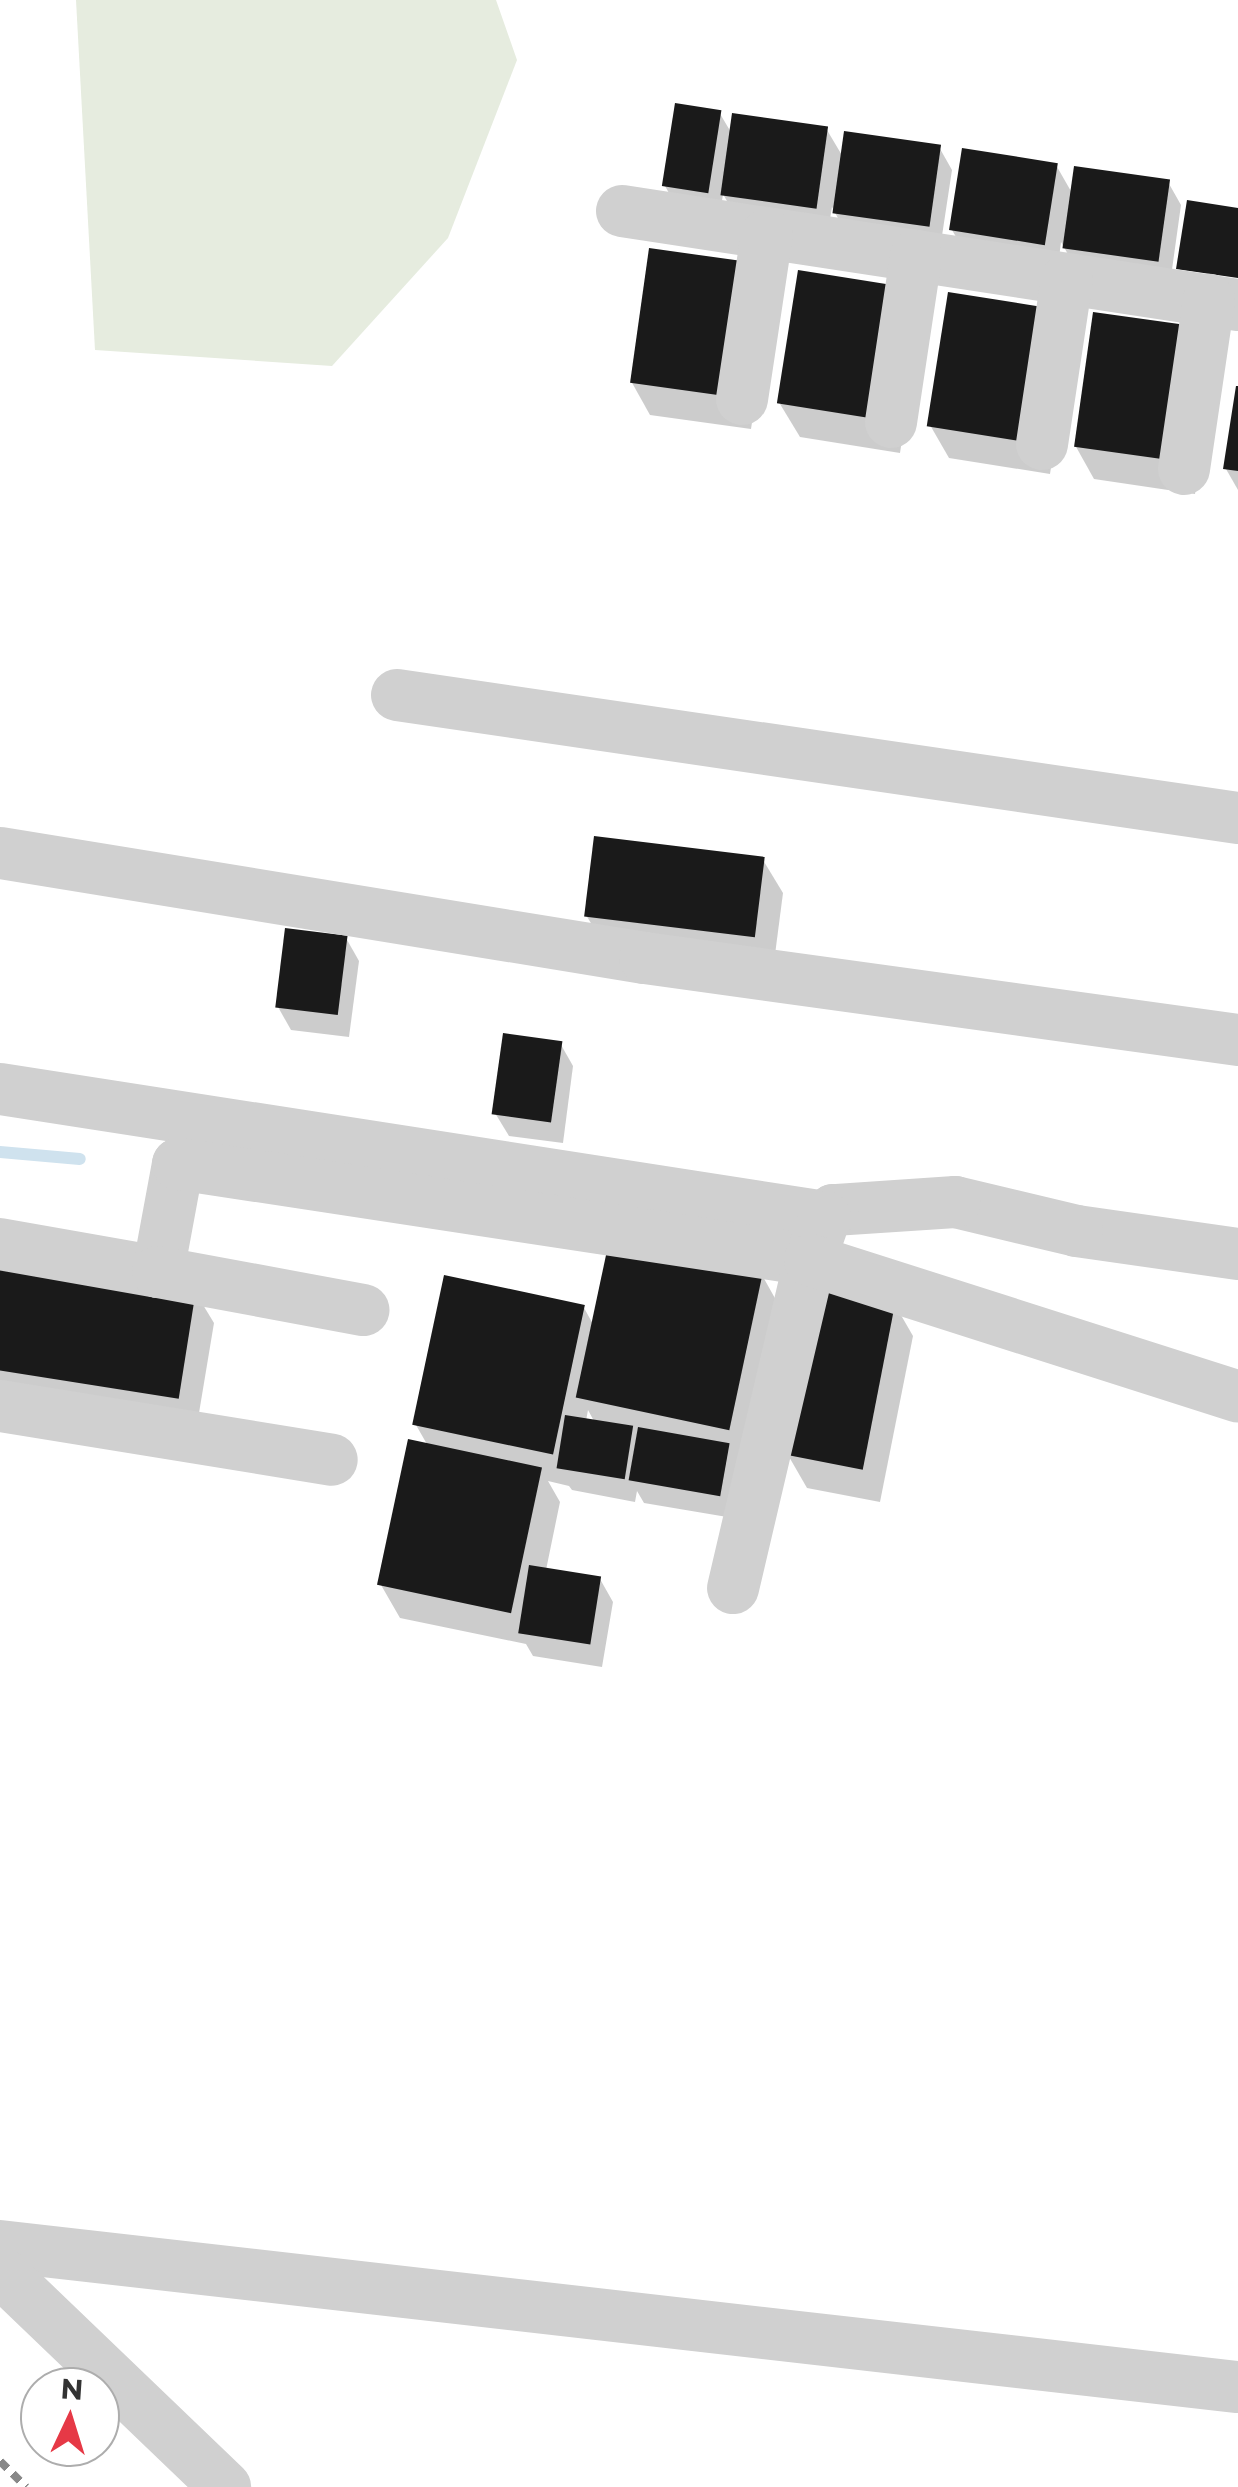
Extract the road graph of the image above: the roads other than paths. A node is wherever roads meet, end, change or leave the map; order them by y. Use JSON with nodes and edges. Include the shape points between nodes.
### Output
{"nodes":[{"id":1,"x":622,"y":212,"type":"dead end"},
{"id":2,"x":767,"y":234,"type":"junction"},
{"id":3,"x":916,"y":256,"type":"junction"},
{"id":4,"x":1067,"y":279,"type":"junction"},
{"id":5,"x":1224,"y":302,"type":"edge"},
{"id":6,"x":742,"y":399,"type":"dead end"},
{"id":7,"x":891,"y":422,"type":"dead end"},
{"id":8,"x":1042,"y":444,"type":"dead end"},
{"id":9,"x":1184,"y":469,"type":"dead end"},
{"id":10,"x":397,"y":695,"type":"dead end"},
{"id":11,"x":1238,"y":818,"type":"edge"},
{"id":12,"x":0,"y":852,"type":"edge"},
{"id":13,"x":1238,"y":1040,"type":"edge"},
{"id":14,"x":0,"y":1089,"type":"edge"},
{"id":15,"x":818,"y":1239,"type":"junction"},
{"id":16,"x":0,"y":1244,"type":"edge"},
{"id":17,"x":1238,"y":1254,"type":"edge"},
{"id":18,"x":158,"y":1272,"type":"junction"},
{"id":19,"x":364,"y":1310,"type":"dead end"},
{"id":20,"x":1238,"y":1397,"type":"edge"},
{"id":21,"x":0,"y":1406,"type":"edge"},
{"id":22,"x":332,"y":1460,"type":"dead end"},
{"id":23,"x":733,"y":1588,"type":"dead end"},
{"id":24,"x":0,"y":2246,"type":"edge"},
{"id":25,"x":0,"y":2270,"type":"edge"},
{"id":26,"x":1238,"y":2387,"type":"edge"},
{"id":27,"x":225,"y":2487,"type":"edge"}],
"edges":[{"from":1,"to":2,"type":"street"},
{"from":2,"to":3,"type":"street"},
{"from":2,"to":6,"type":"street"},
{"from":3,"to":4,"type":"street"},
{"from":3,"to":7,"type":"street"},
{"from":4,"to":5,"type":"street"},
{"from":4,"to":8,"type":"street"},
{"from":5,"to":9,"type":"street"},
{"from":10,"to":11,"type":"street"},
{"from":12,"to":13,"type":"street","via":[[645,958]]},
{"from":14,"to":15,"type":"street"},
{"from":15,"to":17,"type":"street","via":[[832,1210],[955,1202],[1077,1231]]},
{"from":15,"to":18,"type":"street","via":[[178,1164]]},
{"from":15,"to":20,"type":"street"},
{"from":15,"to":23,"type":"street"},
{"from":16,"to":18,"type":"street"},
{"from":18,"to":19,"type":"street"},
{"from":21,"to":22,"type":"street"},
{"from":24,"to":26,"type":"street"},
{"from":25,"to":27,"type":"street"}]}
